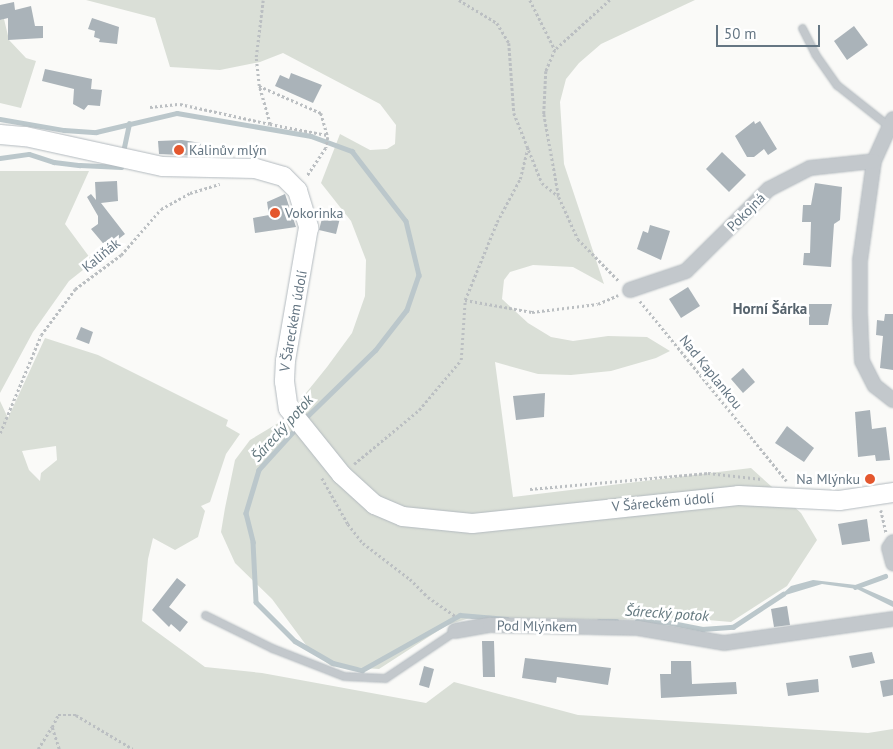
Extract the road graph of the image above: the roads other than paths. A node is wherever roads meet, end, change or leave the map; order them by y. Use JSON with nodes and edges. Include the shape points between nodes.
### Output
{"nodes":[{"id":1,"x":802,"y":28,"type":"dead end"},
{"id":2,"x":891,"y":123,"type":"edge"},
{"id":3,"x":0,"y":134,"type":"edge"},
{"id":4,"x":874,"y":161,"type":"junction"},
{"id":5,"x":630,"y":290,"type":"road end"},
{"id":6,"x":893,"y":400,"type":"edge"},
{"id":7,"x":884,"y":494,"type":"edge"},
{"id":8,"x":891,"y":545,"type":"edge"},
{"id":9,"x":893,"y":563,"type":"edge"},
{"id":10,"x":204,"y":615,"type":"dead end"},
{"id":11,"x":893,"y":619,"type":"edge"},
{"id":12,"x":458,"y":625,"type":"joint"}],
"edges":[{"from":1,"to":2,"type":"lane","via":[[815,54],[837,85]]},
{"from":2,"to":4,"type":"street"},
{"from":3,"to":7,"type":"street","name":"V Šáreckém údolí","via":[[26,136],[162,166],[255,168],[283,176],[297,190],[308,227],[284,381],[288,408],[341,474],[374,504],[402,516],[472,523],[738,495],[801,500]]},
{"from":4,"to":5,"type":"street","name":"Pokojná","via":[[810,168],[769,189],[686,271]]},
{"from":4,"to":6,"type":"street","via":[[860,260],[862,361],[875,386]]},
{"from":8,"to":9,"type":"street"},
{"from":10,"to":12,"type":"lane","name":"Pod Mlýnkem","via":[[272,648],[344,676],[385,678]]},
{"from":11,"to":12,"type":"street","name":"Pod Mlýnkem","via":[[724,643],[638,628]]}]}
